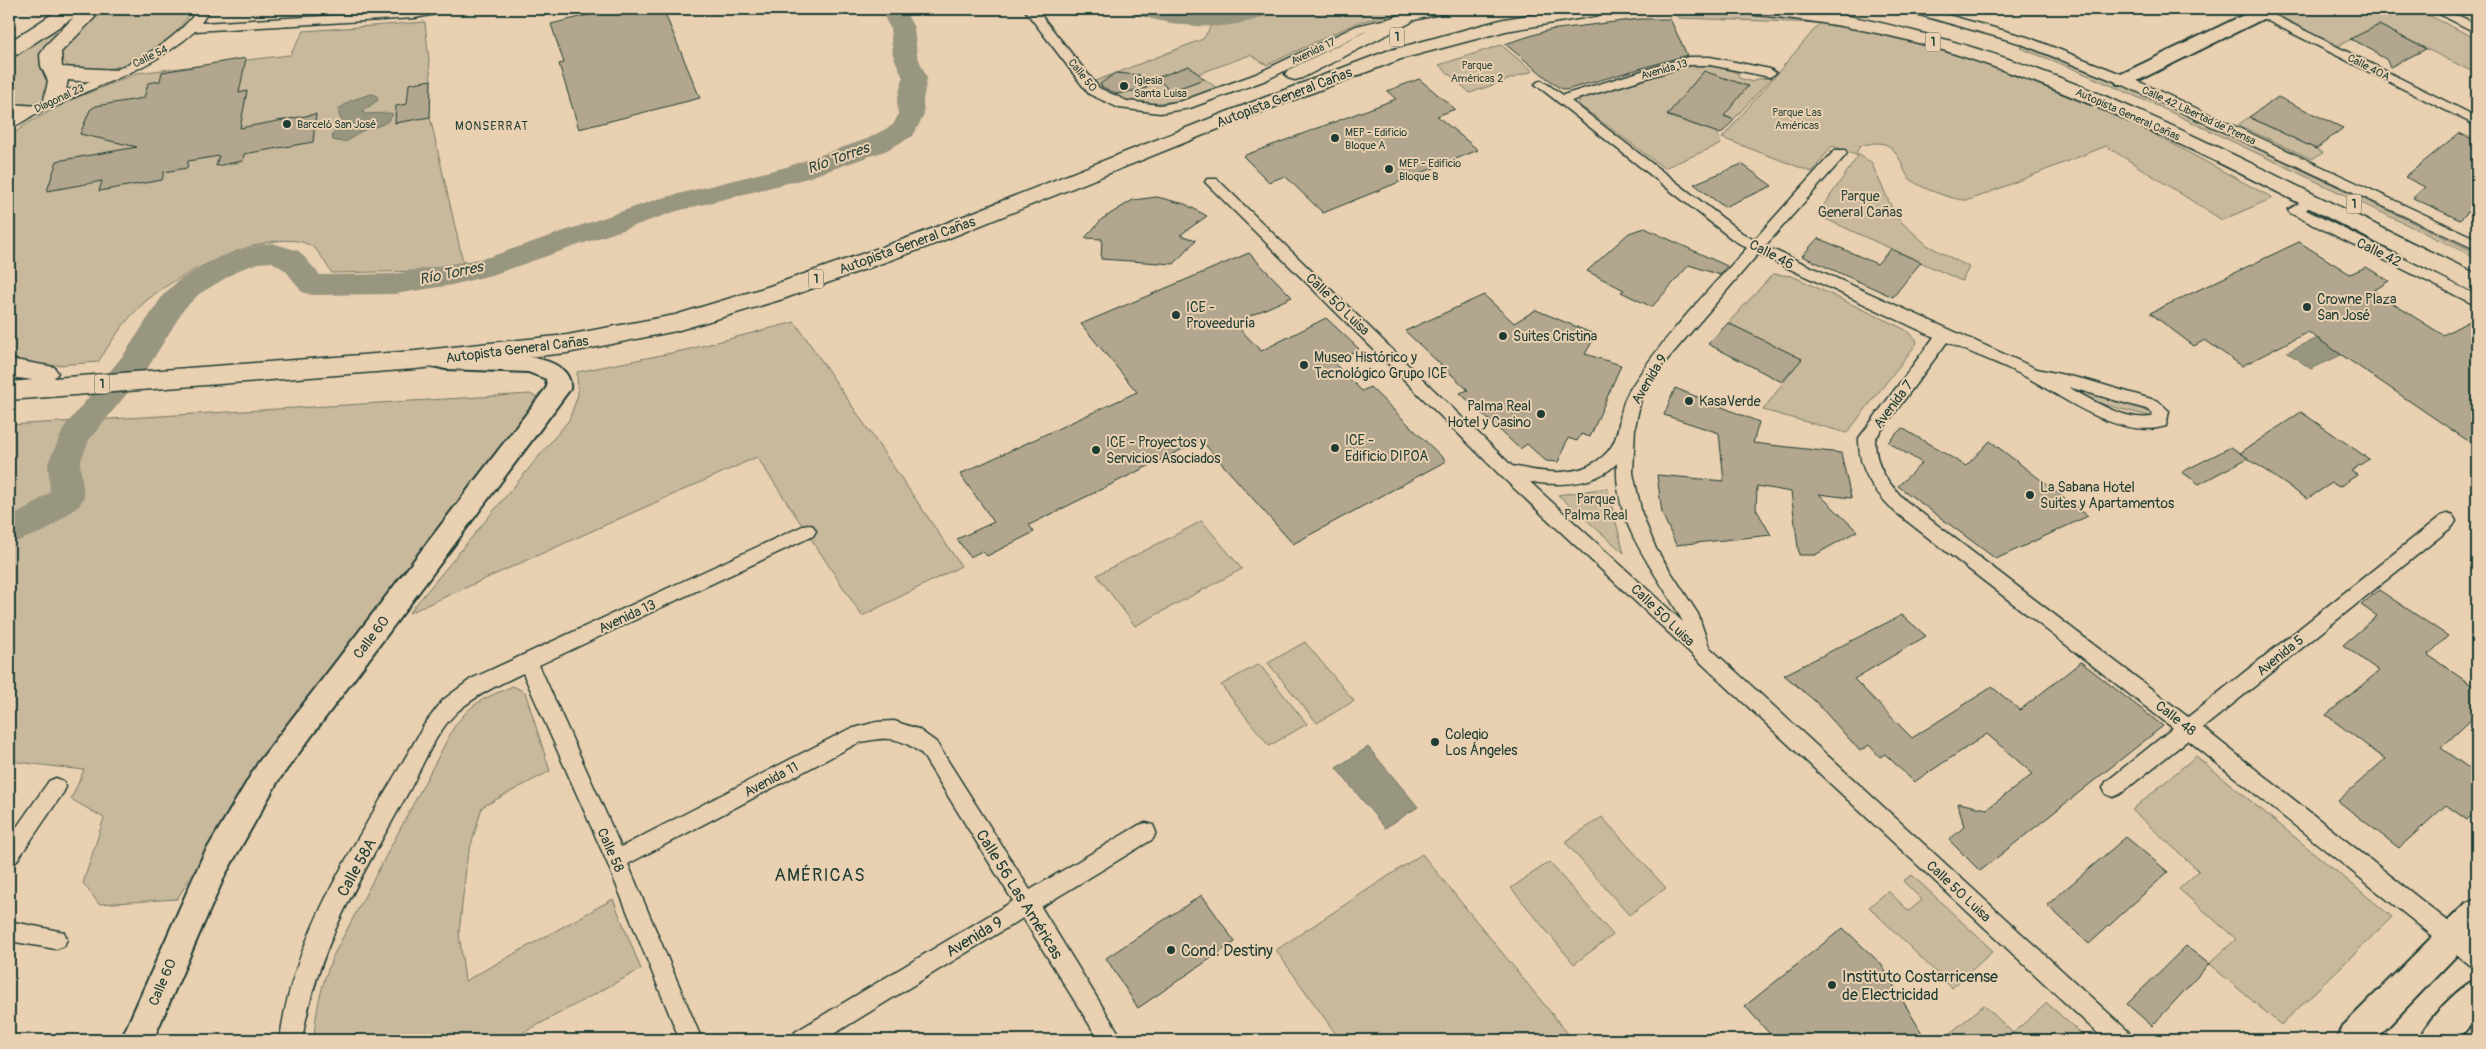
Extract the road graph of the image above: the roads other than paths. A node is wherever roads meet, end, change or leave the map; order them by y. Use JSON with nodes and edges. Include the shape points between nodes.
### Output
{"nodes":[{"id":1,"x":44,"y":9,"type":"edge"},
{"id":2,"x":73,"y":9,"type":"edge"},
{"id":3,"x":93,"y":9,"type":"edge"},
{"id":4,"x":204,"y":9,"type":"edge"},
{"id":5,"x":442,"y":9,"type":"edge"},
{"id":6,"x":1030,"y":9,"type":"edge"},
{"id":7,"x":1444,"y":9,"type":"edge"},
{"id":8,"x":1501,"y":9,"type":"edge"},
{"id":9,"x":1600,"y":9,"type":"edge"},
{"id":10,"x":1756,"y":9,"type":"edge"},
{"id":11,"x":1866,"y":9,"type":"edge"},
{"id":12,"x":1913,"y":9,"type":"edge"},
{"id":13,"x":2435,"y":9,"type":"edge"},
{"id":14,"x":2266,"y":11,"type":"edge"},
{"id":15,"x":1403,"y":19,"type":"junction"},
{"id":16,"x":192,"y":27,"type":"junction"},
{"id":17,"x":2477,"y":29,"type":"edge"},
{"id":18,"x":9,"y":32,"type":"edge"},
{"id":19,"x":9,"y":51,"type":"edge"},
{"id":20,"x":54,"y":73,"type":"junction"},
{"id":21,"x":1770,"y":73,"type":"dead end"},
{"id":22,"x":110,"y":74,"type":"junction"},
{"id":23,"x":1296,"y":74,"type":"junction"},
{"id":24,"x":2124,"y":80,"type":"junction"},
{"id":25,"x":1541,"y":84,"type":"dead end"},
{"id":26,"x":54,"y":100,"type":"junction"},
{"id":27,"x":1561,"y":100,"type":"junction"},
{"id":28,"x":1185,"y":105,"type":"joint"},
{"id":29,"x":9,"y":110,"type":"edge"},
{"id":30,"x":32,"y":110,"type":"junction"},
{"id":31,"x":2477,"y":122,"type":"edge"},
{"id":32,"x":9,"y":124,"type":"edge"},
{"id":33,"x":1840,"y":153,"type":"dead end"},
{"id":34,"x":1212,"y":182,"type":"dead end"},
{"id":35,"x":2307,"y":202,"type":"junction"},
{"id":36,"x":2477,"y":245,"type":"edge"},
{"id":37,"x":1756,"y":247,"type":"junction"},
{"id":38,"x":2477,"y":264,"type":"edge"},
{"id":39,"x":2477,"y":284,"type":"edge"},
{"id":40,"x":2477,"y":301,"type":"edge"},
{"id":41,"x":1944,"y":336,"type":"junction"},
{"id":42,"x":415,"y":360,"type":"junction"},
{"id":43,"x":9,"y":368,"type":"edge"},
{"id":44,"x":158,"y":374,"type":"junction"},
{"id":45,"x":2033,"y":374,"type":"junction"},
{"id":46,"x":9,"y":376,"type":"edge"},
{"id":47,"x":54,"y":377,"type":"junction"},
{"id":48,"x":9,"y":391,"type":"edge"},
{"id":49,"x":1626,"y":438,"type":"junction"},
{"id":50,"x":1507,"y":471,"type":"junction"},
{"id":51,"x":1875,"y":479,"type":"joint"},
{"id":52,"x":2447,"y":520,"type":"dead end"},
{"id":53,"x":807,"y":531,"type":"dead end"},
{"id":54,"x":1702,"y":652,"type":"junction"},
{"id":55,"x":528,"y":662,"type":"junction"},
{"id":56,"x":450,"y":706,"type":"joint"},
{"id":57,"x":2188,"y":728,"type":"junction"},
{"id":58,"x":929,"y":748,"type":"joint"},
{"id":59,"x":56,"y":787,"type":"dead end"},
{"id":60,"x":2112,"y":788,"type":"dead end"},
{"id":61,"x":1146,"y":832,"type":"dead end"},
{"id":62,"x":9,"y":855,"type":"edge"},
{"id":63,"x":616,"y":860,"type":"junction"},
{"id":64,"x":1026,"y":904,"type":"junction"},
{"id":65,"x":2477,"y":913,"type":"edge"},
{"id":66,"x":9,"y":931,"type":"edge"},
{"id":67,"x":2453,"y":938,"type":"junction"},
{"id":68,"x":56,"y":939,"type":"dead end"},
{"id":69,"x":2477,"y":957,"type":"edge"},
{"id":70,"x":2477,"y":995,"type":"edge"},
{"id":71,"x":137,"y":1040,"type":"edge"},
{"id":72,"x":291,"y":1040,"type":"edge"},
{"id":73,"x":691,"y":1040,"type":"edge"},
{"id":74,"x":803,"y":1040,"type":"edge"},
{"id":75,"x":1112,"y":1040,"type":"edge"},
{"id":76,"x":2121,"y":1040,"type":"edge"},
{"id":77,"x":2353,"y":1040,"type":"edge"},
{"id":78,"x":2435,"y":1040,"type":"edge"}],
"edges":[{"from":1,"to":18,"type":"highway"},
{"from":2,"to":19,"type":"highway"},
{"from":3,"to":20,"type":"highway","via":[[52,50],[49,64]]},
{"from":4,"to":16,"type":"street","name":"Calle 54"},
{"from":5,"to":16,"type":"street","via":[[415,14]]},
{"from":6,"to":28,"type":"street","name":"Calle 50","via":[[1100,95],[1140,108]]},
{"from":7,"to":15,"type":"street","name":"Avenida 17"},
{"from":8,"to":23,"type":"highway","name":"Autopista General Cañas","number":"1","via":[[1407,34]]},
{"from":9,"to":42,"type":"highway","name":"Autopista General Cañas","number":"1","via":[[1504,25],[1394,55],[924,240],[676,324],[566,344]]},
{"from":10,"to":35,"type":"highway","name":"Autopista General Cañas","number":"1","via":[[1807,14],[1888,30],[2002,62],[2158,126]]},
{"from":11,"to":38,"type":"highway","name":"Autopista General Cañas","number":"1","via":[[1960,33],[2049,63],[2231,143]]},
{"from":12,"to":24,"type":"street","name":"Calle 42 Libertad de Prensa","via":[[2023,40]]},
{"from":13,"to":17,"type":"street"},
{"from":14,"to":24,"type":"street"},
{"from":14,"to":31,"type":"street","name":"Calle 40A"},
{"from":15,"to":23,"type":"highway"},
{"from":15,"to":28,"type":"street","name":"Avenida 17","via":[[1360,29],[1261,77]]},
{"from":16,"to":22,"type":"street","name":"Calle 54","via":[[172,45]]},
{"from":20,"to":22,"type":"highway"},
{"from":20,"to":26,"type":"highway","via":[[58,90]]},
{"from":21,"to":27,"type":"street","name":"Avenida 13","via":[[1710,60],[1688,61]]},
{"from":22,"to":26,"type":"street","name":"Diagonal 23"},
{"from":23,"to":44,"type":"highway","name":"Autopista General Cañas","number":"1","via":[[908,229],[766,280],[670,308],[616,319]]},
{"from":24,"to":36,"type":"street","name":"Calle 42 Libertad de Prensa"},
{"from":25,"to":27,"type":"street","name":"Calle 46"},
{"from":26,"to":30,"type":"street","name":"Diagonal 23"},
{"from":27,"to":37,"type":"street","name":"Calle 46","via":[[1737,236]]},
{"from":29,"to":30,"type":"highway"},
{"from":30,"to":32,"type":"street","name":"Diagonal 23"},
{"from":33,"to":37,"type":"street","name":"Avenida 9"},
{"from":34,"to":50,"type":"street","name":"Calle 50 Luisa"},
{"from":35,"to":39,"type":"highway","name":"Autopista General Cañas","number":"1"},
{"from":35,"to":40,"type":"street","name":"Calle 42","via":[[2295,210]]},
{"from":37,"to":41,"type":"street","name":"Calle 46"},
{"from":37,"to":49,"type":"street","name":"Avenida 9","via":[[1654,364],[1633,399]]},
{"from":41,"to":45,"type":"street","name":"Calle 46"},
{"from":41,"to":51,"type":"street","name":"Avenida 7","via":[[1867,438],[1866,456]]},
{"from":42,"to":44,"type":"highway","name":"Autopista General Cañas","number":"1"},
{"from":42,"to":71,"type":"street","name":"Calle 60","via":[[540,366],[555,374],[558,389],[268,772],[214,866]]},
{"from":43,"to":47,"type":"highway"},
{"from":44,"to":47,"type":"highway","name":"Autopista General Cañas","number":"1"},
{"from":45,"to":45,"type":"street","name":"Calle 46","via":[[2152,405],[2160,411],[2160,422],[2137,422],[2091,408]]},
{"from":46,"to":47,"type":"highway","name":"Autopista General Cañas","number":"1"},
{"from":47,"to":48,"type":"highway","name":"Autopista General Cañas","number":"1"},
{"from":49,"to":50,"type":"street","via":[[1605,464],[1587,473],[1544,479]]},
{"from":49,"to":54,"type":"street","name":"Avenida 9","via":[[1625,472],[1632,514],[1648,551],[1691,619]]},
{"from":50,"to":54,"type":"street","name":"Calle 50 Luisa"},
{"from":51,"to":57,"type":"street","name":"Calle 48","via":[[1900,506]]},
{"from":52,"to":57,"type":"street","name":"Avenida 5"},
{"from":53,"to":55,"type":"street","name":"Avenida 13"},
{"from":54,"to":76,"type":"street","name":"Calle 50 Luisa"},
{"from":55,"to":56,"type":"street","name":"Avenida 13","via":[[478,685]]},
{"from":55,"to":63,"type":"street","name":"Calle 58"},
{"from":56,"to":72,"type":"street","name":"Calle 58A","via":[[431,731],[332,909],[309,962],[294,1010]]},
{"from":57,"to":60,"type":"street","name":"Avenida 5"},
{"from":57,"to":67,"type":"street","name":"Calle 48"},
{"from":58,"to":63,"type":"street","name":"Avenida 11","via":[[917,737],[900,730],[880,729],[854,736]]},
{"from":58,"to":64,"type":"street","name":"Calle 56 Las Américas"},
{"from":59,"to":62,"type":"street"},
{"from":61,"to":64,"type":"street","name":"Avenida 9"},
{"from":63,"to":73,"type":"street","name":"Calle 58"},
{"from":64,"to":74,"type":"street","name":"Avenida 9"},
{"from":64,"to":75,"type":"street","name":"Calle 56 Las Américas"},
{"from":65,"to":67,"type":"street"},
{"from":66,"to":68,"type":"street"},
{"from":67,"to":69,"type":"street","name":"Calle 48"},
{"from":67,"to":77,"type":"street"},
{"from":70,"to":78,"type":"street"}]}
